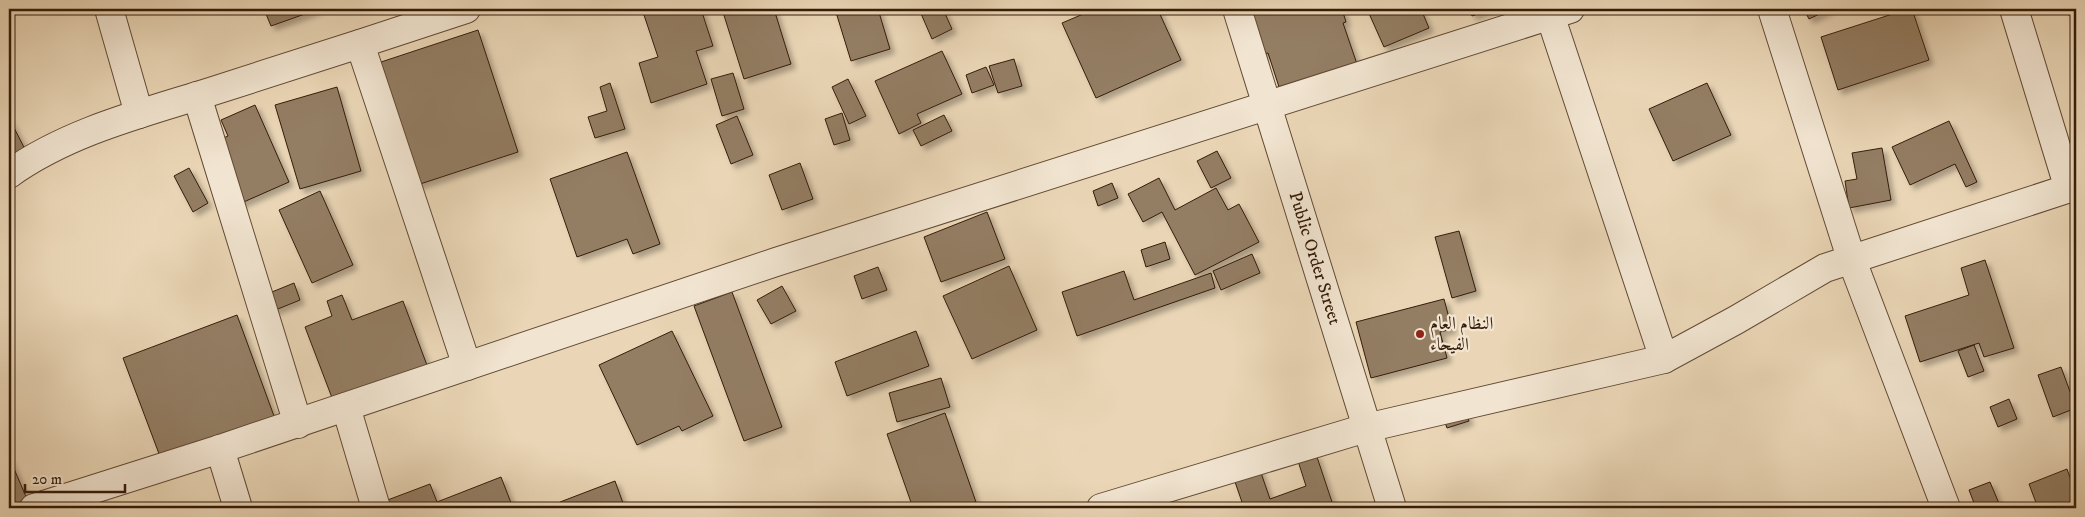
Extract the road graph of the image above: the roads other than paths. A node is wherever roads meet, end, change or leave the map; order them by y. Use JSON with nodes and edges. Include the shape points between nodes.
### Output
{"nodes":[{"id":1,"x":109,"y":9,"type":"edge"},
{"id":2,"x":466,"y":9,"type":"edge"},
{"id":3,"x":1236,"y":9,"type":"edge"},
{"id":4,"x":1772,"y":9,"type":"edge"},
{"id":5,"x":2014,"y":9,"type":"edge"},
{"id":6,"x":1560,"y":12,"type":"edge"},
{"id":7,"x":360,"y":44,"type":"junction"},
{"id":8,"x":196,"y":96,"type":"junction"},
{"id":9,"x":1267,"y":104,"type":"junction"},
{"id":10,"x":139,"y":114,"type":"junction"},
{"id":11,"x":9,"y":174,"type":"edge"},
{"id":12,"x":2073,"y":188,"type":"edge"},
{"id":13,"x":1852,"y":258,"type":"junction"},
{"id":14,"x":1664,"y":359,"type":"junction"},
{"id":15,"x":467,"y":366,"type":"junction"},
{"id":16,"x":346,"y":407,"type":"junction"},
{"id":17,"x":298,"y":424,"type":"junction"},
{"id":18,"x":1366,"y":428,"type":"junction"},
{"id":19,"x":220,"y":449,"type":"junction"},
{"id":20,"x":34,"y":508,"type":"edge"},
{"id":21,"x":238,"y":508,"type":"edge"},
{"id":22,"x":376,"y":508,"type":"edge"},
{"id":23,"x":1101,"y":508,"type":"edge"},
{"id":24,"x":1392,"y":508,"type":"edge"},
{"id":25,"x":1946,"y":508,"type":"edge"}],
"edges":[{"from":1,"to":10,"type":"street"},
{"from":2,"to":7,"type":"street"},
{"from":3,"to":9,"type":"street","name":"Public Order Street"},
{"from":4,"to":13,"type":"street"},
{"from":5,"to":12,"type":"street"},
{"from":6,"to":9,"type":"street"},
{"from":6,"to":14,"type":"street"},
{"from":7,"to":8,"type":"street"},
{"from":7,"to":15,"type":"street"},
{"from":8,"to":10,"type":"street"},
{"from":8,"to":17,"type":"street"},
{"from":9,"to":15,"type":"street","via":[[776,262]]},
{"from":9,"to":18,"type":"street","name":"Public Order Street"},
{"from":10,"to":11,"type":"street","via":[[56,146]]},
{"from":12,"to":13,"type":"street"},
{"from":13,"to":14,"type":"street","via":[[1825,268]]},
{"from":13,"to":25,"type":"street"},
{"from":14,"to":18,"type":"street"},
{"from":15,"to":16,"type":"street"},
{"from":16,"to":17,"type":"street"},
{"from":16,"to":22,"type":"street"},
{"from":17,"to":19,"type":"street"},
{"from":18,"to":23,"type":"street"},
{"from":18,"to":24,"type":"street","name":"Public Order Street"},
{"from":19,"to":20,"type":"street"},
{"from":19,"to":21,"type":"street"}]}
